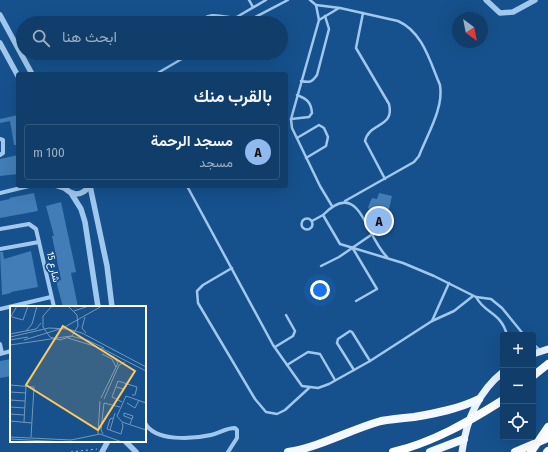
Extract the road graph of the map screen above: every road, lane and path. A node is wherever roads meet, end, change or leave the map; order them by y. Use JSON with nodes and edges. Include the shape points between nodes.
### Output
{"nodes":[{"id":1,"x":249,"y":0,"type":"edge"},
{"id":2,"x":266,"y":0,"type":"edge"},
{"id":3,"x":288,"y":0,"type":"edge"},
{"id":4,"x":310,"y":0,"type":"edge"},
{"id":5,"x":486,"y":0,"type":"edge"},
{"id":6,"x":535,"y":0,"type":"edge"},
{"id":7,"x":316,"y":5,"type":"junction"},
{"id":8,"x":253,"y":7,"type":"junction"},
{"id":9,"x":340,"y":8,"type":"junction"},
{"id":10,"x":363,"y":13,"type":"junction"},
{"id":11,"x":0,"y":15,"type":"edge"},
{"id":12,"x":208,"y":16,"type":"edge"},
{"id":13,"x":218,"y":16,"type":"edge"},
{"id":14,"x":238,"y":16,"type":"edge"},
{"id":15,"x":257,"y":16,"type":"edge"},
{"id":16,"x":325,"y":16,"type":"junction"},
{"id":17,"x":319,"y":20,"type":"junction"},
{"id":18,"x":0,"y":43,"type":"edge"},
{"id":19,"x":16,"y":44,"type":"edge"},
{"id":20,"x":24,"y":60,"type":"edge"},
{"id":21,"x":180,"y":60,"type":"edge"},
{"id":22,"x":16,"y":72,"type":"edge"},
{"id":23,"x":31,"y":72,"type":"edge"},
{"id":24,"x":159,"y":72,"type":"edge"},
{"id":25,"x":302,"y":81,"type":"junction"},
{"id":26,"x":297,"y":95,"type":"junction"},
{"id":27,"x":291,"y":119,"type":"junction"},
{"id":28,"x":297,"y":138,"type":"junction"},
{"id":29,"x":0,"y":139,"type":"edge"},
{"id":30,"x":0,"y":155,"type":"edge"},
{"id":31,"x":306,"y":158,"type":"junction"},
{"id":32,"x":384,"y":179,"type":"junction"},
{"id":33,"x":21,"y":188,"type":"edge"},
{"id":34,"x":64,"y":188,"type":"edge"},
{"id":35,"x":88,"y":188,"type":"edge"},
{"id":36,"x":90,"y":188,"type":"edge"},
{"id":37,"x":188,"y":188,"type":"edge"},
{"id":38,"x":0,"y":193,"type":"edge"},
{"id":39,"x":71,"y":193,"type":"junction"},
{"id":40,"x":345,"y":201,"type":"junction"},
{"id":41,"x":332,"y":206,"type":"junction"},
{"id":42,"x":323,"y":215,"type":"junction"},
{"id":43,"x":312,"y":221,"type":"junction"},
{"id":44,"x":0,"y":229,"type":"edge"},
{"id":45,"x":371,"y":235,"type":"junction"},
{"id":46,"x":39,"y":242,"type":"junction"},
{"id":47,"x":352,"y":246,"type":"junction"},
{"id":48,"x":0,"y":249,"type":"edge"},
{"id":49,"x":387,"y":257,"type":"junction"},
{"id":50,"x":321,"y":266,"type":"dead end"},
{"id":51,"x":232,"y":268,"type":"junction"},
{"id":52,"x":449,"y":283,"type":"junction"},
{"id":53,"x":475,"y":296,"type":"junction"},
{"id":54,"x":51,"y":297,"type":"junction"},
{"id":55,"x":356,"y":301,"type":"dead end"},
{"id":56,"x":13,"y":306,"type":"edge"},
{"id":57,"x":54,"y":306,"type":"edge"},
{"id":58,"x":98,"y":306,"type":"edge"},
{"id":59,"x":112,"y":306,"type":"edge"},
{"id":60,"x":10,"y":307,"type":"edge"},
{"id":61,"x":0,"y":309,"type":"edge"},
{"id":62,"x":286,"y":315,"type":"dead end"},
{"id":63,"x":432,"y":321,"type":"junction"},
{"id":64,"x":506,"y":332,"type":"edge"},
{"id":65,"x":521,"y":332,"type":"edge"},
{"id":66,"x":0,"y":344,"type":"edge"},
{"id":67,"x":275,"y":347,"type":"junction"},
{"id":68,"x":536,"y":347,"type":"edge"},
{"id":69,"x":548,"y":348,"type":"edge"},
{"id":70,"x":540,"y":351,"type":"junction"},
{"id":71,"x":1,"y":353,"type":"edge"},
{"id":72,"x":536,"y":353,"type":"edge"},
{"id":73,"x":370,"y":361,"type":"junction"},
{"id":74,"x":548,"y":364,"type":"edge"},
{"id":75,"x":286,"y":365,"type":"junction"},
{"id":76,"x":354,"y":370,"type":"junction"},
{"id":77,"x":536,"y":374,"type":"edge"},
{"id":78,"x":500,"y":375,"type":"edge"},
{"id":79,"x":335,"y":380,"type":"junction"},
{"id":80,"x":310,"y":388,"type":"junction"},
{"id":81,"x":479,"y":399,"type":"junction"},
{"id":82,"x":500,"y":402,"type":"edge"},
{"id":83,"x":146,"y":424,"type":"edge"},
{"id":84,"x":548,"y":427,"type":"edge"},
{"id":85,"x":548,"y":438,"type":"edge"},
{"id":86,"x":464,"y":439,"type":"junction"},
{"id":87,"x":126,"y":442,"type":"edge"},
{"id":88,"x":104,"y":450,"type":"edge"},
{"id":89,"x":71,"y":452,"type":"edge"},
{"id":90,"x":136,"y":452,"type":"edge"},
{"id":91,"x":228,"y":452,"type":"edge"},
{"id":92,"x":288,"y":452,"type":"edge"},
{"id":93,"x":394,"y":452,"type":"edge"},
{"id":94,"x":430,"y":452,"type":"edge"},
{"id":95,"x":462,"y":452,"type":"edge"},
{"id":96,"x":515,"y":452,"type":"edge"},
{"id":97,"x":531,"y":452,"type":"edge"}],
"edges":[{"from":1,"to":8,"type":"lane"},
{"from":2,"to":8,"type":"lane"},
{"from":3,"to":15,"type":"lane"},
{"from":4,"to":7,"type":"lane"},
{"from":5,"to":6,"type":"street","via":[[500,13],[513,12]]},
{"from":7,"to":9,"type":"lane"},
{"from":7,"to":17,"type":"lane"},
{"from":8,"to":14,"type":"lane"},
{"from":9,"to":10,"type":"lane"},
{"from":9,"to":16,"type":"lane"},
{"from":10,"to":32,"type":"lane","via":[[356,48],[389,104],[391,113],[388,120],[369,133],[365,141]]},
{"from":10,"to":32,"type":"lane","via":[[398,21],[416,33],[441,91],[438,107],[419,156],[408,166]]},
{"from":11,"to":19,"type":"street"},
{"from":12,"to":13,"type":"lane"},
{"from":16,"to":17,"type":"lane"},
{"from":16,"to":25,"type":"lane","via":[[329,29],[317,75],[308,83]]},
{"from":17,"to":25,"type":"lane"},
{"from":18,"to":22,"type":"street"},
{"from":20,"to":23,"type":"street"},
{"from":21,"to":24,"type":"lane"},
{"from":25,"to":26,"type":"lane"},
{"from":26,"to":27,"type":"lane"},
{"from":26,"to":27,"type":"lane","via":[[312,105],[312,113],[308,117]]},
{"from":27,"to":28,"type":"lane"},
{"from":28,"to":31,"type":"lane"},
{"from":28,"to":31,"type":"lane","via":[[319,125],[324,128],[328,137],[326,146]]},
{"from":29,"to":30,"type":"street","via":[[3,140],[3,153]]},
{"from":31,"to":41,"type":"lane"},
{"from":32,"to":40,"type":"lane"},
{"from":33,"to":38,"type":"street"},
{"from":34,"to":39,"type":"street"},
{"from":35,"to":39,"type":"street","via":[[80,194]]},
{"from":36,"to":59,"type":"street","via":[[107,266]]},
{"from":37,"to":51,"type":"lane"},
{"from":39,"to":58,"type":"street","via":[[81,209],[85,222]]},
{"from":40,"to":41,"type":"lane"},
{"from":40,"to":45,"type":"lane","via":[[357,208]]},
{"from":41,"to":42,"type":"lane"},
{"from":42,"to":43,"type":"lane"},
{"from":42,"to":47,"type":"lane","via":[[340,244]]},
{"from":43,"to":43,"type":"lane","via":[[303,220],[303,228],[306,230],[312,227]]},
{"from":44,"to":46,"type":"street","name":"شارع 15","via":[[29,224],[36,229]]},
{"from":45,"to":47,"type":"lane"},
{"from":45,"to":49,"type":"lane"},
{"from":46,"to":48,"type":"street","name":"شارع 15"},
{"from":46,"to":54,"type":"street","name":"شارع 15"},
{"from":47,"to":49,"type":"lane"},
{"from":47,"to":50,"type":"lane"},
{"from":47,"to":55,"type":"lane","via":[[377,289]]},
{"from":49,"to":52,"type":"lane"},
{"from":51,"to":67,"type":"lane"},
{"from":51,"to":80,"type":"lane","via":[[197,291],[198,303],[255,399],[266,412],[277,414]]},
{"from":52,"to":53,"type":"lane"},
{"from":52,"to":63,"type":"lane"},
{"from":53,"to":63,"type":"lane","via":[[454,311]]},
{"from":53,"to":64,"type":"lane","via":[[482,306],[498,317]]},
{"from":53,"to":65,"type":"lane","via":[[488,298],[496,303]]},
{"from":54,"to":56,"type":"street","name":"شارع 15"},
{"from":54,"to":57,"type":"street","name":"شارع 15"},
{"from":60,"to":61,"type":"street","name":"شارع 15"},
{"from":62,"to":67,"type":"lane","via":[[295,331],[293,336]]},
{"from":63,"to":73,"type":"lane"},
{"from":66,"to":71,"type":"street"},
{"from":67,"to":75,"type":"lane"},
{"from":68,"to":70,"type":"lane"},
{"from":69,"to":70,"type":"main road"},
{"from":70,"to":72,"type":"main road"},
{"from":73,"to":76,"type":"lane"},
{"from":73,"to":76,"type":"lane","via":[[350,331],[338,339],[337,343]]},
{"from":74,"to":77,"type":"highway"},
{"from":75,"to":79,"type":"lane","via":[[308,352],[320,354]]},
{"from":75,"to":80,"type":"lane","via":[[297,382]]},
{"from":76,"to":79,"type":"lane"},
{"from":78,"to":81,"type":"main road"},
{"from":79,"to":80,"type":"lane","via":[[318,388]]},
{"from":81,"to":86,"type":"main road"},
{"from":81,"to":92,"type":"highway","via":[[447,411],[382,421]]},
{"from":82,"to":93,"type":"highway","via":[[451,432]]},
{"from":83,"to":91,"type":"street","via":[[154,433],[164,437],[212,435],[228,428],[235,428],[237,438]]},
{"from":84,"to":97,"type":"highway"},
{"from":85,"to":96,"type":"highway"},
{"from":86,"to":94,"type":"highway"},
{"from":86,"to":95,"type":"main road"},
{"from":87,"to":90,"type":"street"},
{"from":88,"to":89,"type":"path"}]}
